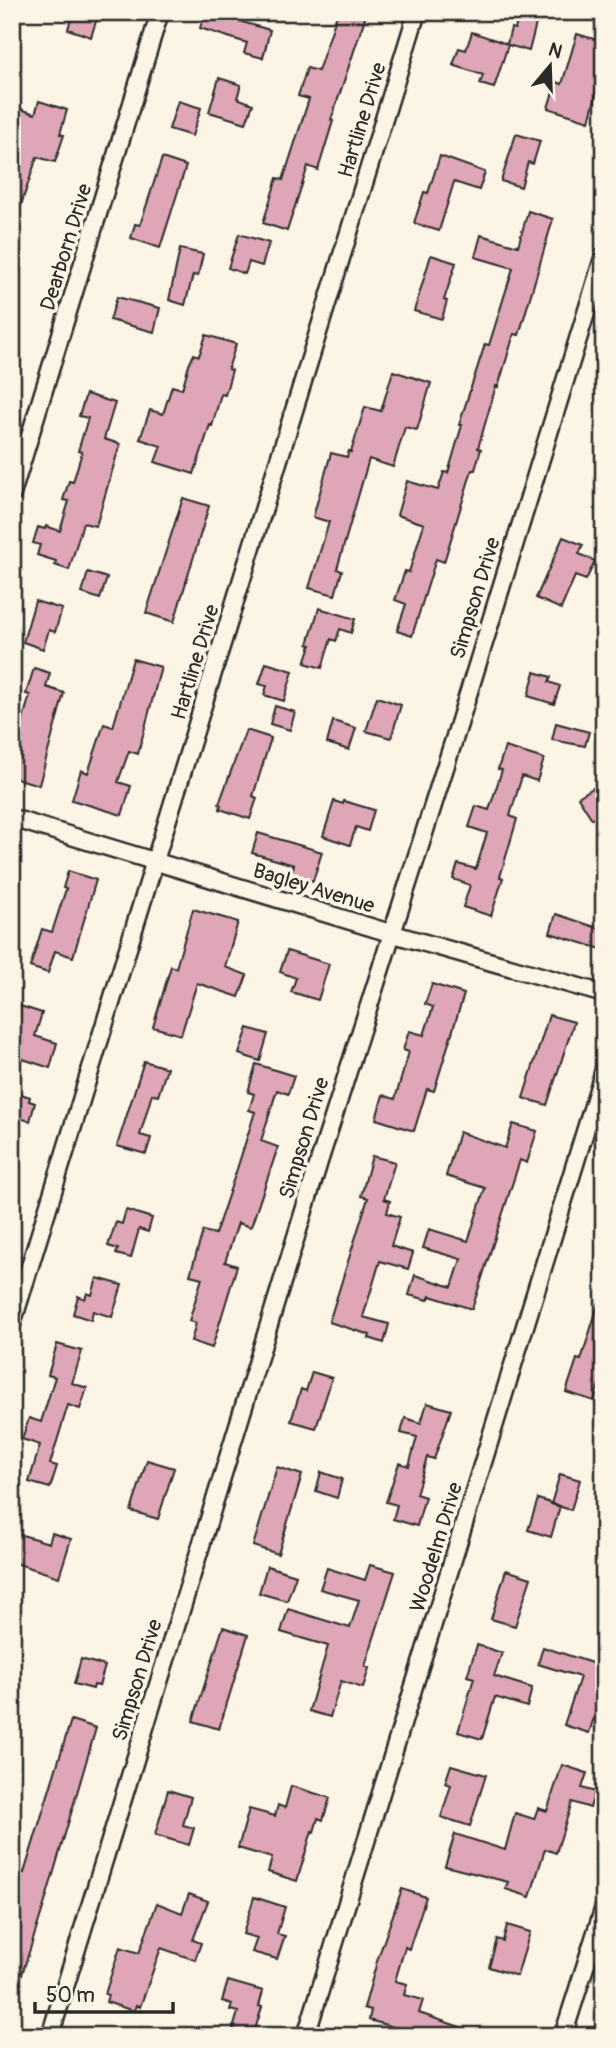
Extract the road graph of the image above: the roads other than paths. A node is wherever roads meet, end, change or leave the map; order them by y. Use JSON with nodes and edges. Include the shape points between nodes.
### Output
{"nodes":[{"id":1,"x":160,"y":12,"type":"edge"},
{"id":2,"x":417,"y":12,"type":"edge"},
{"id":3,"x":604,"y":255,"type":"edge"},
{"id":4,"x":12,"y":494,"type":"edge"},
{"id":5,"x":12,"y":818,"type":"edge"},
{"id":6,"x":155,"y":862,"type":"junction"},
{"id":7,"x":390,"y":933,"type":"junction"},
{"id":8,"x":604,"y":994,"type":"edge"},
{"id":9,"x":604,"y":1070,"type":"edge"},
{"id":10,"x":12,"y":1324,"type":"edge"},
{"id":11,"x":604,"y":1907,"type":"edge"},
{"id":12,"x":50,"y":2036,"type":"edge"},
{"id":13,"x":306,"y":2036,"type":"edge"},
{"id":14,"x":563,"y":2036,"type":"edge"}],
"edges":[{"from":1,"to":4,"type":"street","name":"Dearborn Drive"},
{"from":2,"to":6,"type":"street","name":"Hartline Drive"},
{"from":3,"to":7,"type":"street","name":"Simpson Drive"},
{"from":5,"to":6,"type":"street","name":"Bagley Avenue"},
{"from":6,"to":7,"type":"street","name":"Bagley Avenue"},
{"from":6,"to":10,"type":"street","name":"Hartline Drive"},
{"from":7,"to":8,"type":"street","name":"Bagley Avenue"},
{"from":7,"to":12,"type":"street","name":"Simpson Drive"},
{"from":9,"to":13,"type":"street","name":"Woodelm Drive"},
{"from":11,"to":14,"type":"street"}]}
